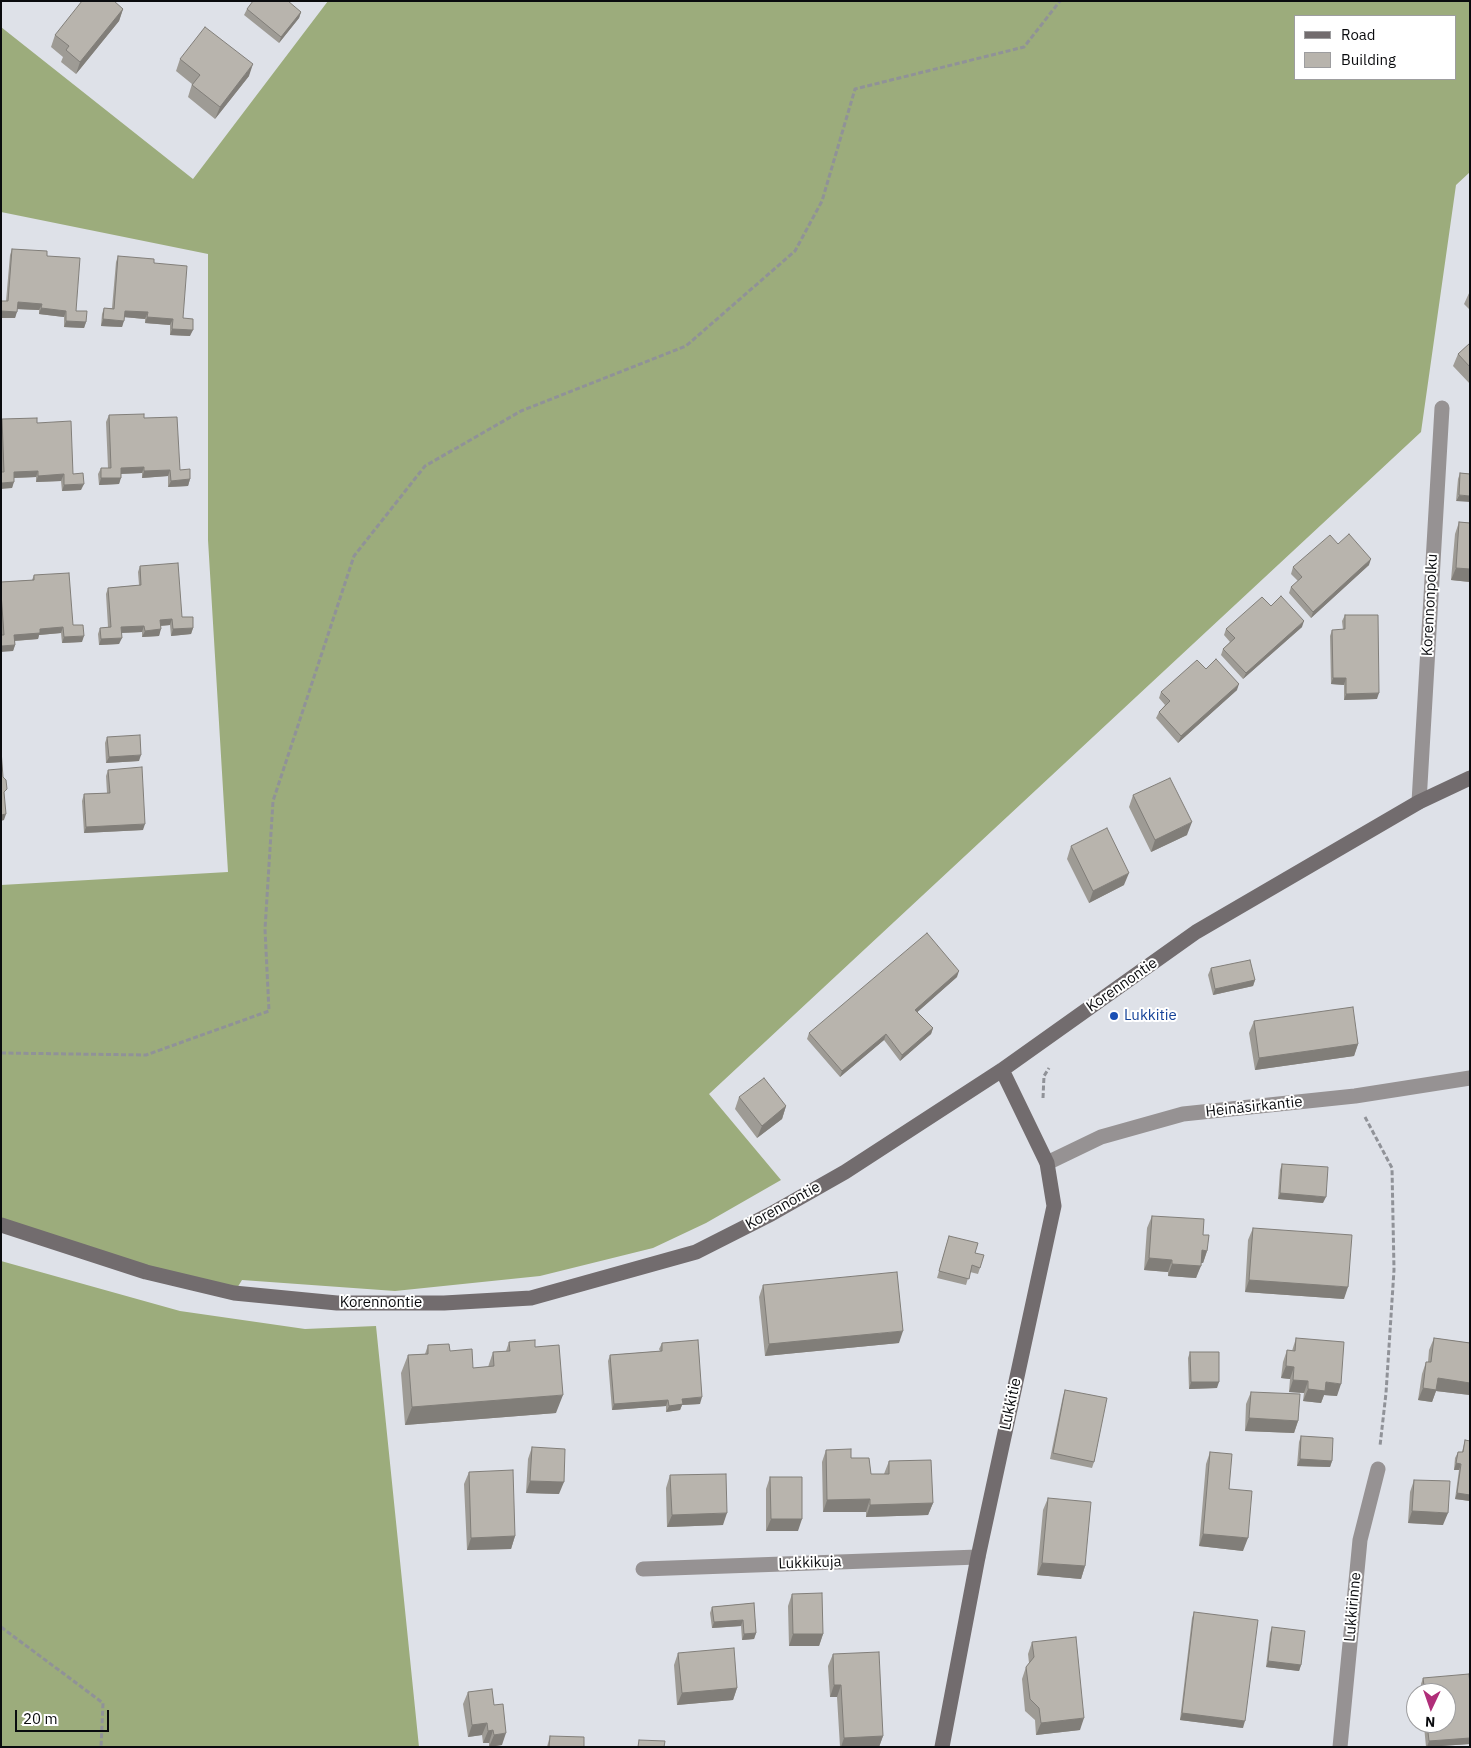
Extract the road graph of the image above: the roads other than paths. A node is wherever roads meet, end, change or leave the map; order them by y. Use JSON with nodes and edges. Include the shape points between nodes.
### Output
{"nodes":[{"id":1,"x":1442,"y":408,"type":"dead end"},
{"id":2,"x":1470,"y":778,"type":"edge"},
{"id":3,"x":1419,"y":802,"type":"junction"},
{"id":4,"x":1002,"y":1070,"type":"junction"},
{"id":5,"x":1470,"y":1078,"type":"edge"},
{"id":6,"x":1047,"y":1163,"type":"junction"},
{"id":7,"x":1,"y":1225,"type":"edge"},
{"id":8,"x":1378,"y":1469,"type":"road end"},
{"id":9,"x":978,"y":1557,"type":"junction"},
{"id":10,"x":643,"y":1569,"type":"dead end"},
{"id":11,"x":942,"y":1747,"type":"edge"},
{"id":12,"x":1340,"y":1747,"type":"edge"}],
"edges":[{"from":1,"to":3,"type":"street","name":"Korennonpolku"},
{"from":2,"to":3,"type":"street","name":"Korennontie"},
{"from":3,"to":4,"type":"street","name":"Korennontie","via":[[1196,932]]},
{"from":4,"to":6,"type":"street","name":"Lukkitie"},
{"from":4,"to":7,"type":"street","name":"Korennontie","via":[[845,1172],[696,1252],[531,1298],[444,1303],[337,1303],[234,1293],[146,1272]]},
{"from":5,"to":6,"type":"street","name":"Heinäsirkantie","via":[[1355,1096],[1183,1114],[1100,1137]]},
{"from":6,"to":9,"type":"street","name":"Lukkitie","via":[[1054,1206]]},
{"from":8,"to":12,"type":"street","name":"Lukkirinne","via":[[1360,1540]]},
{"from":9,"to":10,"type":"street","name":"Lukkikuja"},
{"from":9,"to":11,"type":"street","name":"Lukkitie"}]}
